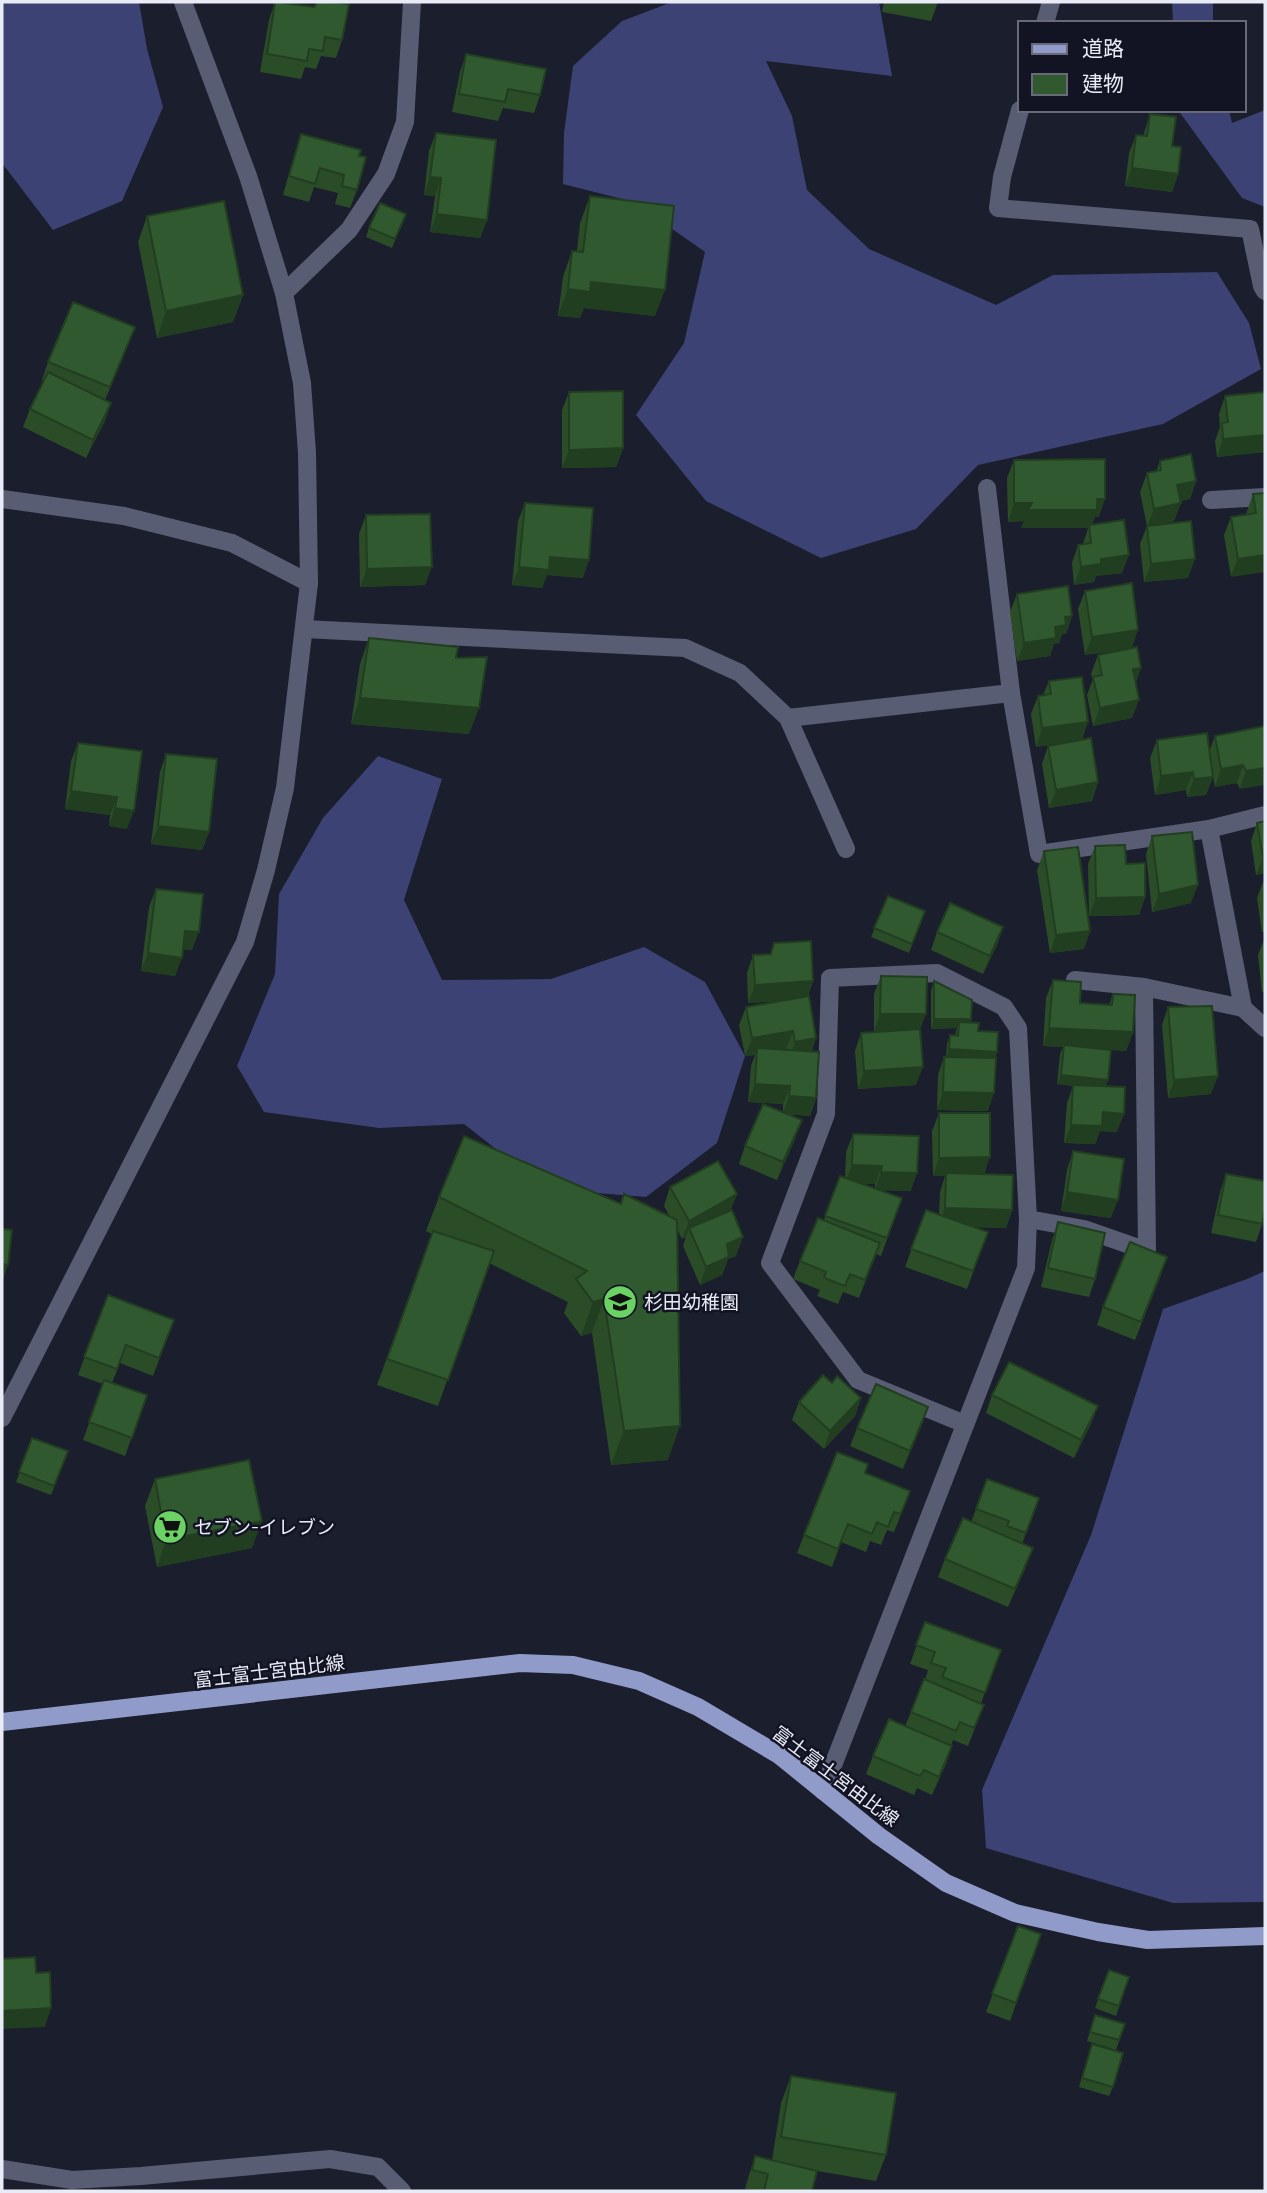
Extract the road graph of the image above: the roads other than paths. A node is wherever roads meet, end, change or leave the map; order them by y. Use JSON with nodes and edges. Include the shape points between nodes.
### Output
{"nodes":[{"id":1,"x":183,"y":2,"type":"edge"},
{"id":2,"x":412,"y":2,"type":"edge"},
{"id":3,"x":1051,"y":2,"type":"edge"},
{"id":4,"x":1046,"y":21,"type":"edge"},
{"id":5,"x":1019,"y":112,"type":"edge"},
{"id":6,"x":1265,"y":291,"type":"edge"},
{"id":7,"x":284,"y":293,"type":"junction"},
{"id":8,"x":987,"y":488,"type":"dead end"},
{"id":9,"x":1265,"y":497,"type":"edge"},
{"id":10,"x":2,"y":499,"type":"edge"},
{"id":11,"x":1211,"y":500,"type":"dead end"},
{"id":12,"x":309,"y":583,"type":"junction"},
{"id":13,"x":304,"y":629,"type":"junction"},
{"id":14,"x":1011,"y":693,"type":"junction"},
{"id":15,"x":788,"y":718,"type":"junction"},
{"id":16,"x":1265,"y":815,"type":"edge"},
{"id":17,"x":1209,"y":829,"type":"junction"},
{"id":18,"x":846,"y":849,"type":"dead end"},
{"id":19,"x":1075,"y":980,"type":"edge"},
{"id":20,"x":1144,"y":987,"type":"junction"},
{"id":21,"x":1243,"y":1008,"type":"junction"},
{"id":22,"x":1265,"y":1028,"type":"edge"},
{"id":23,"x":1028,"y":1219,"type":"junction"},
{"id":24,"x":2,"y":1418,"type":"edge"},
{"id":25,"x":965,"y":1424,"type":"junction"},
{"id":26,"x":2,"y":1722,"type":"edge"},
{"id":27,"x":823,"y":1791,"type":"junction"},
{"id":28,"x":1265,"y":1936,"type":"edge"},
{"id":29,"x":2,"y":2169,"type":"edge"},
{"id":30,"x":402,"y":2191,"type":"edge"}],
"edges":[{"from":1,"to":7,"type":"street","via":[[248,176]]},
{"from":2,"to":7,"type":"street","via":[[405,122],[386,173],[349,230]]},
{"from":3,"to":4,"type":"street"},
{"from":5,"to":6,"type":"street","via":[[998,208],[1250,229]]},
{"from":7,"to":12,"type":"street","via":[[302,383]]},
{"from":8,"to":14,"type":"street"},
{"from":9,"to":11,"type":"street"},
{"from":10,"to":12,"type":"street","via":[[124,516],[232,543]]},
{"from":12,"to":13,"type":"street"},
{"from":13,"to":15,"type":"street","via":[[685,648],[740,673]]},
{"from":13,"to":24,"type":"street","via":[[285,788],[245,942]]},
{"from":14,"to":15,"type":"street"},
{"from":14,"to":17,"type":"street","via":[[1039,853]]},
{"from":15,"to":18,"type":"street"},
{"from":16,"to":17,"type":"street"},
{"from":17,"to":21,"type":"street"},
{"from":19,"to":20,"type":"street"},
{"from":20,"to":21,"type":"street"},
{"from":20,"to":23,"type":"street","via":[[1147,1251],[1084,1229]]},
{"from":21,"to":22,"type":"street"},
{"from":23,"to":25,"type":"street","via":[[1026,1268]]},
{"from":23,"to":25,"type":"street","via":[[1018,1028],[1003,1007],[937,973],[830,978],[826,1115],[770,1263],[858,1380]]},
{"from":25,"to":27,"type":"street"},
{"from":26,"to":27,"type":"main road","name":"富士富士宮由比線","via":[[520,1663],[573,1665],[639,1681],[698,1707],[779,1755]]},
{"from":27,"to":28,"type":"main road","name":"富士富士宮由比線","via":[[946,1884],[1015,1913],[1148,1940]]},
{"from":29,"to":30,"type":"street","via":[[72,2180],[330,2159],[379,2166]]}]}
